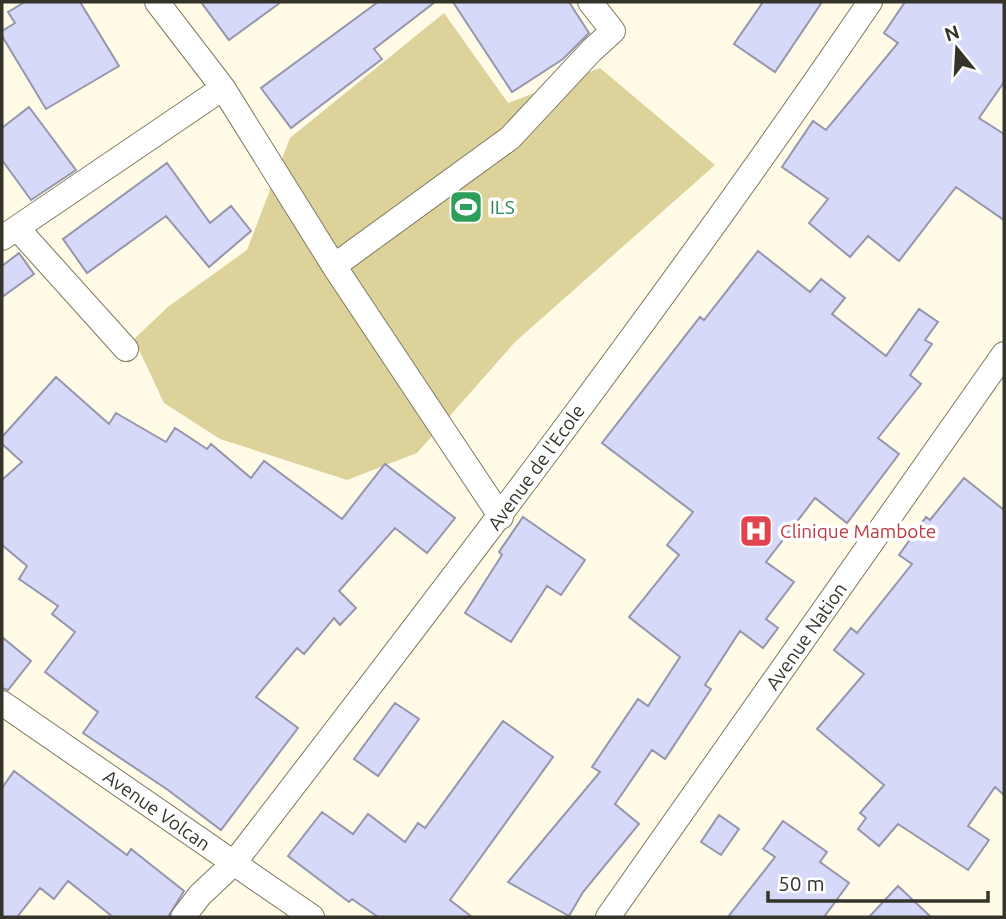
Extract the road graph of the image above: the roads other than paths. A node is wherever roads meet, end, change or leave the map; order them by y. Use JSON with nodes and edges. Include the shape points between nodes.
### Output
{"nodes":[{"id":1,"x":157,"y":2,"type":"edge"},
{"id":2,"x":590,"y":2,"type":"edge"},
{"id":3,"x":870,"y":2,"type":"edge"},
{"id":4,"x":223,"y":89,"type":"junction"},
{"id":5,"x":9,"y":233,"type":"edge"},
{"id":6,"x":334,"y":266,"type":"junction"},
{"id":7,"x":126,"y":349,"type":"dead end"},
{"id":8,"x":1004,"y":354,"type":"edge"},
{"id":9,"x":501,"y":517,"type":"junction"},
{"id":10,"x":2,"y":703,"type":"edge"},
{"id":11,"x":234,"y":863,"type":"junction"},
{"id":12,"x":183,"y":917,"type":"edge"},
{"id":13,"x":312,"y":917,"type":"edge"},
{"id":14,"x":608,"y":917,"type":"edge"}],
"edges":[{"from":1,"to":4,"type":"street"},
{"from":2,"to":6,"type":"street","via":[[613,31],[510,138]]},
{"from":3,"to":9,"type":"street","name":"Avenue de l'Ecole"},
{"from":4,"to":5,"type":"street"},
{"from":4,"to":6,"type":"street"},
{"from":5,"to":7,"type":"street"},
{"from":6,"to":9,"type":"street"},
{"from":8,"to":14,"type":"street","name":"Avenue Nation"},
{"from":9,"to":11,"type":"street","name":"Avenue de l'Ecole"},
{"from":10,"to":11,"type":"street","name":"Avenue Volcan"},
{"from":11,"to":12,"type":"street","name":"Avenue de l'Ecole"},
{"from":11,"to":13,"type":"street","name":"Avenue Volcan"}]}
